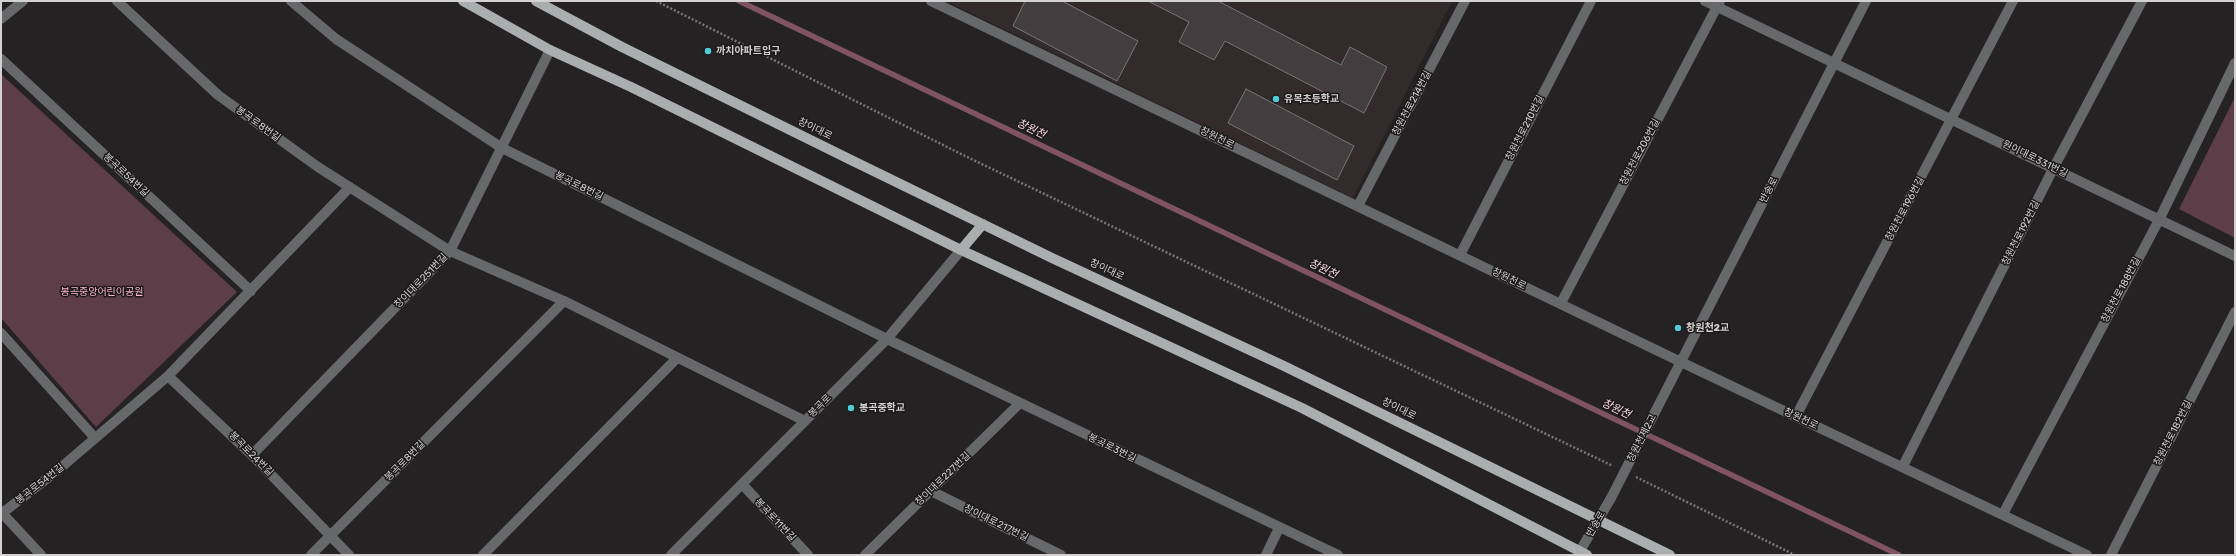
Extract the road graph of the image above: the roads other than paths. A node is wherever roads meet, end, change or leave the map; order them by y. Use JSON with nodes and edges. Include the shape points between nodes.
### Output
{"nodes":[{"id":1,"x":23,"y":1,"type":"edge"},
{"id":2,"x":117,"y":1,"type":"edge"},
{"id":3,"x":291,"y":1,"type":"edge"},
{"id":4,"x":462,"y":1,"type":"edge"},
{"id":5,"x":536,"y":1,"type":"edge"},
{"id":6,"x":931,"y":1,"type":"edge"},
{"id":7,"x":1465,"y":1,"type":"edge"},
{"id":8,"x":1591,"y":1,"type":"edge"},
{"id":9,"x":1705,"y":1,"type":"edge"},
{"id":10,"x":1866,"y":1,"type":"edge"},
{"id":11,"x":2013,"y":1,"type":"edge"},
{"id":12,"x":2142,"y":1,"type":"edge"},
{"id":13,"x":1718,"y":4,"type":"edge"},
{"id":14,"x":1,"y":19,"type":"edge"},
{"id":15,"x":550,"y":50,"type":"junction"},
{"id":16,"x":1,"y":59,"type":"edge"},
{"id":17,"x":1834,"y":63,"type":"junction"},
{"id":18,"x":2235,"y":63,"type":"edge"},
{"id":19,"x":1952,"y":119,"type":"junction"},
{"id":20,"x":502,"y":148,"type":"junction"},
{"id":21,"x":2053,"y":169,"type":"junction"},
{"id":22,"x":350,"y":187,"type":"junction"},
{"id":23,"x":1358,"y":206,"type":"junction"},
{"id":24,"x":2160,"y":218,"type":"junction"},
{"id":25,"x":983,"y":224,"type":"junction"},
{"id":26,"x":961,"y":250,"type":"junction"},
{"id":27,"x":450,"y":251,"type":"junction"},
{"id":28,"x":1460,"y":255,"type":"junction"},
{"id":29,"x":2235,"y":256,"type":"edge"},
{"id":30,"x":251,"y":291,"type":"junction"},
{"id":31,"x":564,"y":301,"type":"junction"},
{"id":32,"x":1561,"y":303,"type":"junction"},
{"id":33,"x":2235,"y":312,"type":"edge"},
{"id":34,"x":1,"y":333,"type":"edge"},
{"id":35,"x":887,"y":339,"type":"junction"},
{"id":36,"x":677,"y":358,"type":"junction"},
{"id":37,"x":1681,"y":362,"type":"junction"},
{"id":38,"x":168,"y":376,"type":"junction"},
{"id":39,"x":1672,"y":379,"type":"joint"},
{"id":40,"x":1020,"y":404,"type":"junction"},
{"id":41,"x":1796,"y":416,"type":"junction"},
{"id":42,"x":805,"y":421,"type":"junction"},
{"id":43,"x":95,"y":438,"type":"junction"},
{"id":44,"x":252,"y":455,"type":"junction"},
{"id":45,"x":1903,"y":466,"type":"junction"},
{"id":46,"x":742,"y":484,"type":"junction"},
{"id":47,"x":931,"y":491,"type":"junction"},
{"id":48,"x":1611,"y":498,"type":"joint"},
{"id":49,"x":1,"y":513,"type":"edge"},
{"id":50,"x":2002,"y":514,"type":"junction"},
{"id":51,"x":1599,"y":519,"type":"junction"},
{"id":52,"x":1279,"y":528,"type":"junction"},
{"id":53,"x":330,"y":536,"type":"junction"},
{"id":54,"x":1584,"y":553,"type":"edge"},
{"id":55,"x":41,"y":555,"type":"edge"},
{"id":56,"x":311,"y":555,"type":"edge"},
{"id":57,"x":349,"y":555,"type":"edge"},
{"id":58,"x":483,"y":555,"type":"edge"},
{"id":59,"x":671,"y":555,"type":"edge"},
{"id":60,"x":808,"y":555,"type":"edge"},
{"id":61,"x":865,"y":555,"type":"edge"},
{"id":62,"x":1061,"y":555,"type":"edge"},
{"id":63,"x":1266,"y":555,"type":"edge"},
{"id":64,"x":1338,"y":555,"type":"edge"},
{"id":65,"x":1670,"y":555,"type":"edge"},
{"id":66,"x":2087,"y":555,"type":"edge"},
{"id":67,"x":2111,"y":555,"type":"edge"}],
"edges":[{"from":1,"to":14,"type":"street"},
{"from":2,"to":22,"type":"street","name":"봉곡로8번길","via":[[218,95]]},
{"from":3,"to":20,"type":"street","name":"봉곡로8번길","via":[[336,40]]},
{"from":4,"to":15,"type":"main road"},
{"from":5,"to":25,"type":"main road","name":"창이대로","via":[[629,50]]},
{"from":6,"to":23,"type":"street","name":"창원천로"},
{"from":7,"to":23,"type":"street","name":"창원천로214번길"},
{"from":8,"to":28,"type":"street","name":"창원천로210번길"},
{"from":9,"to":13,"type":"street","name":"원이대로331번길"},
{"from":10,"to":17,"type":"street","name":"반송로"},
{"from":11,"to":19,"type":"street","name":"창원천로196번길"},
{"from":12,"to":21,"type":"street","name":"창원천로192번길"},
{"from":13,"to":17,"type":"street","name":"원이대로331번길"},
{"from":13,"to":32,"type":"street","name":"창원천로206번길"},
{"from":15,"to":20,"type":"street","name":"창이대로251번길"},
{"from":15,"to":26,"type":"main road","via":[[631,87]]},
{"from":16,"to":30,"type":"street","name":"봉곡로54번길"},
{"from":17,"to":19,"type":"street","name":"원이대로331번길"},
{"from":17,"to":37,"type":"street","name":"반송로"},
{"from":18,"to":24,"type":"street","name":"창원천로188번길"},
{"from":19,"to":21,"type":"street","name":"원이대로331번길"},
{"from":19,"to":41,"type":"street","name":"창원천로196번길"},
{"from":20,"to":27,"type":"street","name":"창이대로251번길"},
{"from":20,"to":35,"type":"street","name":"봉곡로8번길"},
{"from":21,"to":24,"type":"street","name":"원이대로331번길"},
{"from":21,"to":45,"type":"street","name":"창원천로192번길"},
{"from":22,"to":27,"type":"street","name":"봉곡로8번길"},
{"from":22,"to":30,"type":"street","name":"봉곡로54번길"},
{"from":23,"to":28,"type":"street","name":"창원천로"},
{"from":24,"to":29,"type":"street","name":"원이대로331번길"},
{"from":24,"to":50,"type":"street","name":"창원천로188번길"},
{"from":25,"to":26,"type":"main road"},
{"from":25,"to":51,"type":"main road","name":"창이대로"},
{"from":26,"to":35,"type":"street","name":"봉곡로"},
{"from":26,"to":54,"type":"main road","via":[[1302,408]]},
{"from":27,"to":31,"type":"street","name":"봉곡로8번길"},
{"from":27,"to":44,"type":"street","name":"창이대로251번길"},
{"from":28,"to":32,"type":"street","name":"창원천로"},
{"from":30,"to":38,"type":"street","name":"봉곡로54번길"},
{"from":31,"to":36,"type":"street","name":"봉곡로8번길"},
{"from":31,"to":53,"type":"street","name":"봉곡로8번길"},
{"from":32,"to":37,"type":"street","name":"창원천로"},
{"from":33,"to":67,"type":"street","name":"창원천로182번길"},
{"from":34,"to":43,"type":"street"},
{"from":35,"to":40,"type":"street","name":"봉곡로3번길"},
{"from":35,"to":42,"type":"street","name":"봉곡로"},
{"from":36,"to":42,"type":"street","name":"봉곡로8번길"},
{"from":36,"to":58,"type":"street"},
{"from":37,"to":39,"type":"street","name":"반송로"},
{"from":37,"to":41,"type":"street","name":"창원천로"},
{"from":38,"to":43,"type":"street","name":"봉곡로54번길"},
{"from":38,"to":44,"type":"street","name":"봉곡로24번길"},
{"from":39,"to":48,"type":"street","name":"창원천제2교","bridge":true},
{"from":40,"to":47,"type":"street","name":"창이대로227번길"},
{"from":40,"to":52,"type":"street","name":"봉곡로3번길"},
{"from":41,"to":45,"type":"street","name":"창원천로"},
{"from":42,"to":46,"type":"street","name":"봉곡로"},
{"from":43,"to":49,"type":"street","name":"봉곡로54번길"},
{"from":44,"to":53,"type":"street","name":"봉곡로24번길"},
{"from":45,"to":50,"type":"street","name":"창원천로"},
{"from":46,"to":59,"type":"street","name":"봉곡로"},
{"from":46,"to":60,"type":"street","name":"봉곡로11번길"},
{"from":47,"to":61,"type":"street","name":"창이대로227번길"},
{"from":47,"to":62,"type":"street","name":"창이대로217번길"},
{"from":48,"to":51,"type":"street","name":"반송로"},
{"from":49,"to":55,"type":"street"},
{"from":50,"to":66,"type":"street","name":"창원천로"},
{"from":51,"to":54,"type":"street","name":"반송로"},
{"from":51,"to":65,"type":"main road","name":"창이대로"},
{"from":52,"to":63,"type":"street"},
{"from":52,"to":64,"type":"street","name":"봉곡로3번길"},
{"from":53,"to":56,"type":"street"},
{"from":53,"to":57,"type":"street","name":"봉곡로24번길"}]}
